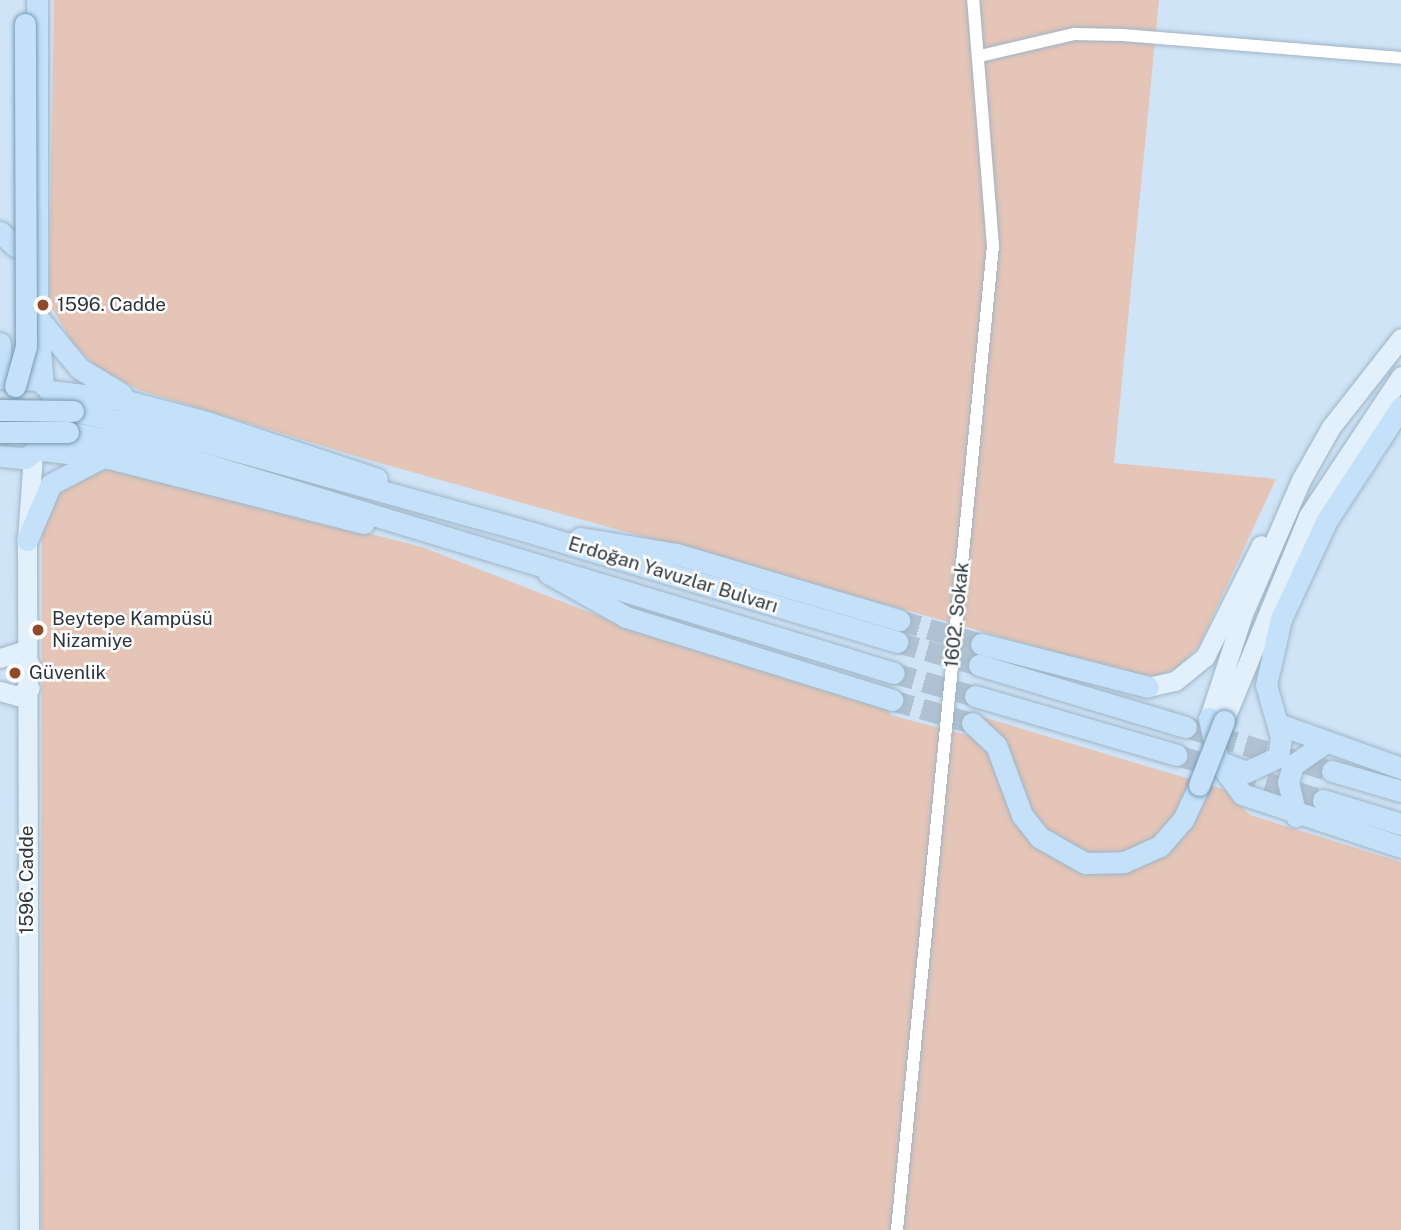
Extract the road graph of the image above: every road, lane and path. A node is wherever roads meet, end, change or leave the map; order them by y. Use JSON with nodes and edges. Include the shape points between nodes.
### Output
{"nodes":[{"id":1,"x":24,"y":0,"type":"edge"},
{"id":2,"x":37,"y":0,"type":"edge"},
{"id":3,"x":973,"y":0,"type":"edge"},
{"id":4,"x":980,"y":56,"type":"junction"},
{"id":5,"x":1401,"y":58,"type":"edge"},
{"id":6,"x":38,"y":220,"type":"junction"},
{"id":7,"x":0,"y":232,"type":"edge"},
{"id":8,"x":37,"y":315,"type":"junction"},
{"id":9,"x":1401,"y":338,"type":"edge"},
{"id":10,"x":0,"y":343,"type":"edge"},
{"id":11,"x":0,"y":366,"type":"edge"},
{"id":12,"x":1401,"y":376,"type":"edge"},
{"id":13,"x":8,"y":382,"type":"edge"},
{"id":14,"x":46,"y":388,"type":"junction"},
{"id":15,"x":149,"y":407,"type":"junction"},
{"id":16,"x":1401,"y":407,"type":"edge"},
{"id":17,"x":0,"y":410,"type":"edge"},
{"id":18,"x":70,"y":422,"type":"junction"},
{"id":19,"x":0,"y":432,"type":"edge"},
{"id":20,"x":38,"y":453,"type":"junction"},
{"id":21,"x":0,"y":456,"type":"edge"},
{"id":22,"x":109,"y":458,"type":"junction"},
{"id":23,"x":1292,"y":501,"type":"junction"},
{"id":24,"x":449,"y":510,"type":"junction"},
{"id":25,"x":539,"y":535,"type":"junction"},
{"id":26,"x":452,"y":538,"type":"junction"},
{"id":27,"x":27,"y":540,"type":"junction"},
{"id":28,"x":532,"y":562,"type":"junction"},
{"id":29,"x":899,"y":620,"type":"tunnel mouth"},
{"id":30,"x":897,"y":642,"type":"tunnel mouth"},
{"id":31,"x":981,"y":644,"type":"tunnel mouth"},
{"id":32,"x":0,"y":658,"type":"edge"},
{"id":33,"x":30,"y":665,"type":"junction"},
{"id":34,"x":979,"y":665,"type":"tunnel mouth"},
{"id":35,"x":894,"y":673,"type":"tunnel mouth"},
{"id":36,"x":1148,"y":687,"type":"joint"},
{"id":37,"x":30,"y":688,"type":"junction"},
{"id":38,"x":0,"y":691,"type":"edge"},
{"id":39,"x":975,"y":696,"type":"tunnel mouth"},
{"id":40,"x":892,"y":700,"type":"tunnel mouth"},
{"id":41,"x":1216,"y":719,"type":"junction"},
{"id":42,"x":972,"y":723,"type":"tunnel mouth"},
{"id":43,"x":1278,"y":724,"type":"junction"},
{"id":44,"x":1186,"y":727,"type":"tunnel mouth"},
{"id":45,"x":1323,"y":744,"type":"junction"},
{"id":46,"x":1177,"y":755,"type":"tunnel mouth"},
{"id":47,"x":1217,"y":761,"type":"junction"},
{"id":48,"x":1401,"y":768,"type":"edge"},
{"id":49,"x":1332,"y":771,"type":"tunnel mouth"},
{"id":50,"x":1401,"y":791,"type":"edge"},
{"id":51,"x":1324,"y":800,"type":"tunnel mouth"},
{"id":52,"x":1296,"y":816,"type":"junction"},
{"id":53,"x":1401,"y":824,"type":"edge"},
{"id":54,"x":1401,"y":847,"type":"edge"},
{"id":55,"x":29,"y":1230,"type":"edge"},
{"id":56,"x":897,"y":1230,"type":"edge"}],
"edges":[{"from":1,"to":13,"type":"main road","bridge":true,"via":[[26,346]]},
{"from":2,"to":6,"type":"main road","name":"1596. Cadde"},
{"from":3,"to":4,"type":"street","name":"1602. Sokak"},
{"from":4,"to":5,"type":"street","via":[[1074,34],[1110,34]]},
{"from":4,"to":56,"type":"street","name":"1602. Sokak","via":[[992,257]]},
{"from":6,"to":7,"type":"main road","via":[[20,245]]},
{"from":6,"to":8,"type":"main road","name":"1596. Cadde"},
{"from":8,"to":14,"type":"main road","name":"1596. Cadde"},
{"from":8,"to":15,"type":"main road","via":[[79,368]]},
{"from":9,"to":23,"type":"main road","via":[[1331,427]]},
{"from":10,"to":11,"type":"main road"},
{"from":12,"to":41,"type":"main road","via":[[1308,516]]},
{"from":13,"to":14,"type":"main road","name":"Erdoğan Yavuzlar Bulvarı","via":[[22,375]]},
{"from":13,"to":17,"type":"main road"},
{"from":14,"to":15,"type":"main road","name":"Erdoğan Yavuzlar Bulvarı"},
{"from":14,"to":20,"type":"main road","name":"1596. Cadde","via":[[58,419]]},
{"from":15,"to":24,"type":"main road","name":"Erdoğan Yavuzlar Bulvarı","via":[[349,468]]},
{"from":16,"to":43,"type":"main road","via":[[1332,510],[1281,618],[1266,685]]},
{"from":17,"to":18,"type":"main road","bridge":true},
{"from":18,"to":19,"type":"main road","bridge":true},
{"from":18,"to":24,"type":"main road","name":"Erdoğan Yavuzlar Bulvarı","via":[[158,429]]},
{"from":18,"to":26,"type":"main road","name":"Erdoğan Yavuzlar Bulvarı"},
{"from":20,"to":21,"type":"main road","name":"Erdoğan Yavuzlar Bulvarı"},
{"from":20,"to":22,"type":"main road","name":"Erdoğan Yavuzlar Bulvarı"},
{"from":20,"to":27,"type":"main road","name":"1596. Cadde"},
{"from":22,"to":26,"type":"main road","name":"Erdoğan Yavuzlar Bulvarı","via":[[275,504]]},
{"from":22,"to":27,"type":"main road","via":[[69,469],[51,484]]},
{"from":23,"to":36,"type":"main road","via":[[1253,558],[1205,657],[1175,681]]},
{"from":23,"to":41,"type":"main road","via":[[1234,638]]},
{"from":24,"to":25,"type":"main road","name":"Erdoğan Yavuzlar Bulvarı"},
{"from":25,"to":29,"type":"main road","via":[[677,554]]},
{"from":25,"to":30,"type":"main road","name":"Erdoğan Yavuzlar Bulvarı"},
{"from":26,"to":28,"type":"main road","name":"Erdoğan Yavuzlar Bulvarı"},
{"from":27,"to":33,"type":"main road","name":"1596. Cadde"},
{"from":28,"to":35,"type":"main road","name":"Erdoğan Yavuzlar Bulvarı"},
{"from":28,"to":40,"type":"main road","via":[[626,617]]},
{"from":31,"to":36,"type":"main road"},
{"from":32,"to":33,"type":"main road","via":[[20,652]]},
{"from":33,"to":37,"type":"main road","name":"1596. Cadde"},
{"from":34,"to":44,"type":"main road"},
{"from":37,"to":38,"type":"main road","via":[[17,696]]},
{"from":37,"to":55,"type":"main road","name":"1596. Cadde"},
{"from":39,"to":46,"type":"main road"},
{"from":41,"to":42,"type":"main road","bridge":true,"via":[[1199,785],[1183,820],[1160,846],[1124,862],[1085,863],[1059,852],[1034,831],[996,745]]},
{"from":41,"to":47,"type":"main road"},
{"from":43,"to":45,"type":"main road"},
{"from":43,"to":47,"type":"main road","via":[[1282,746],[1270,765],[1246,772]]},
{"from":45,"to":48,"type":"main road"},
{"from":45,"to":52,"type":"main road","via":[[1293,765],[1288,782]]},
{"from":47,"to":52,"type":"main road","via":[[1242,794]]},
{"from":49,"to":50,"type":"main road"},
{"from":51,"to":53,"type":"main road"},
{"from":52,"to":54,"type":"main road"}]}
